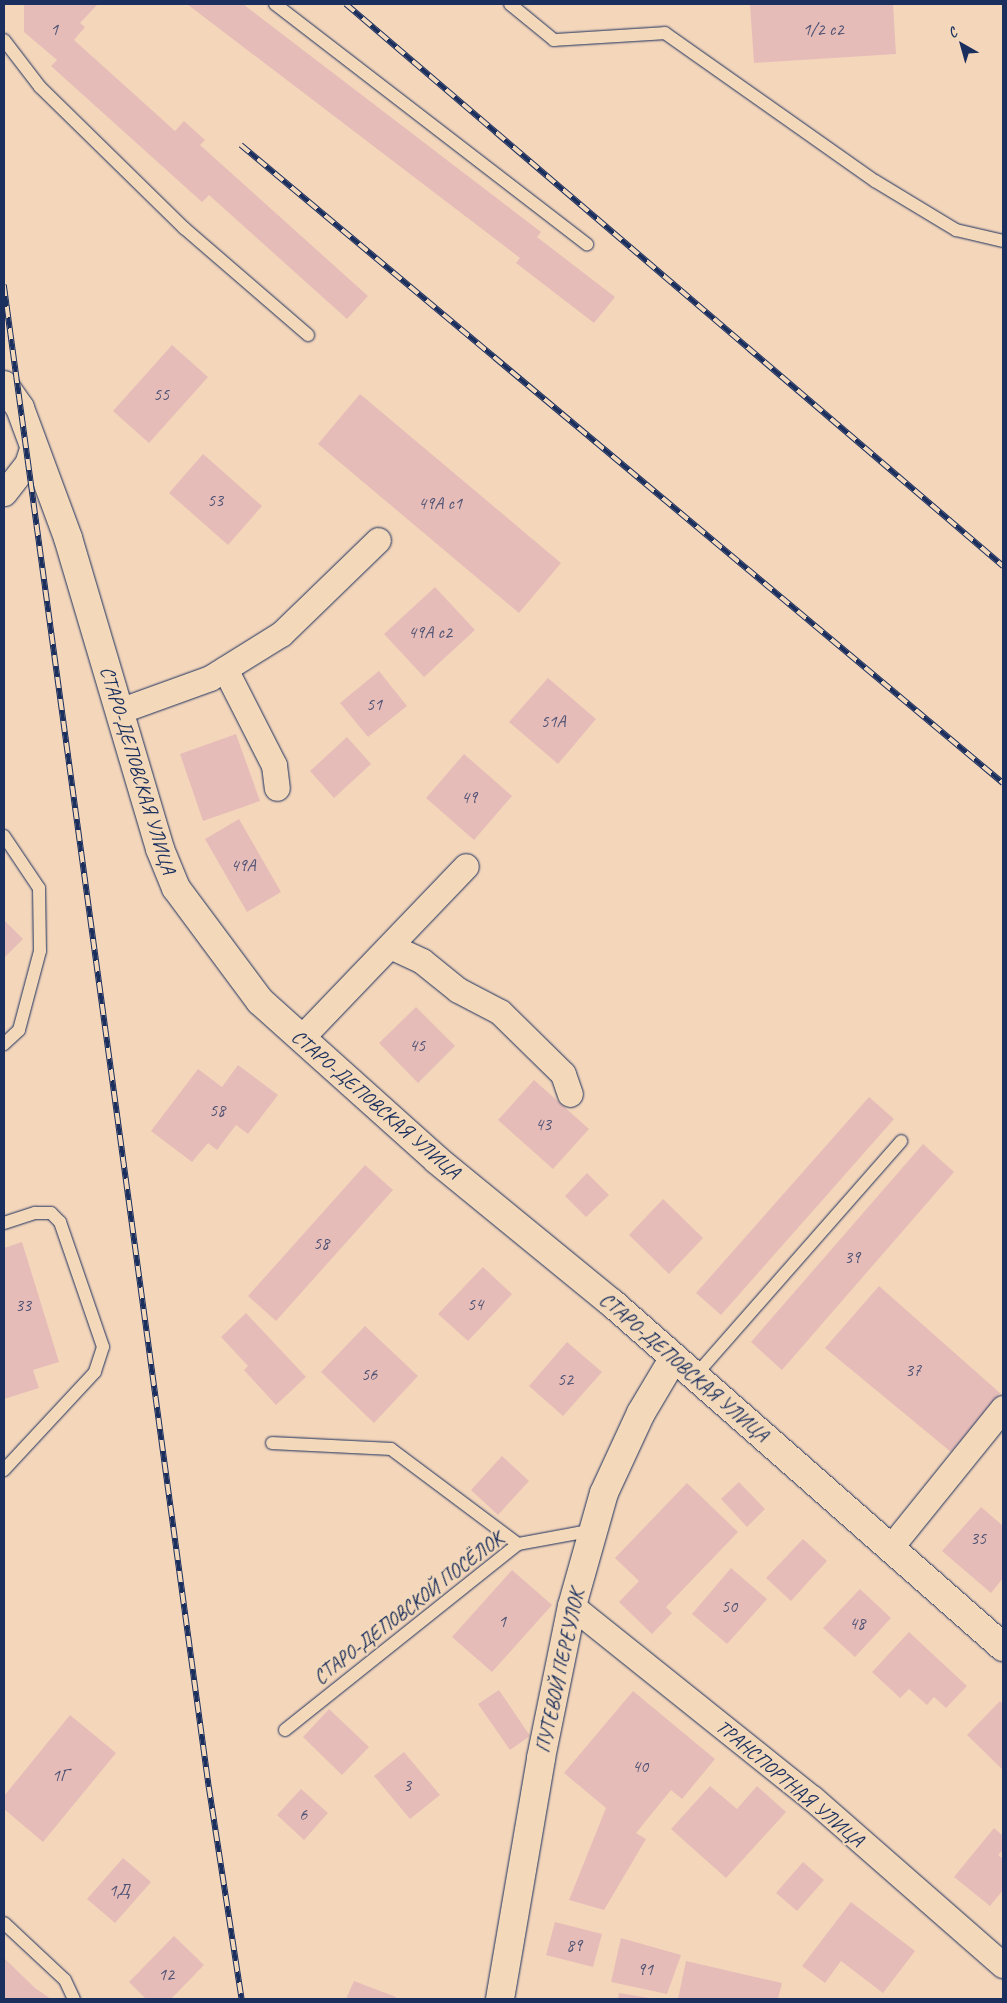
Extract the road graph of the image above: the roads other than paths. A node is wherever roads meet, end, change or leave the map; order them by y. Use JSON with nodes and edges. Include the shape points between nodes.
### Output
{"nodes":[{"id":1,"x":275,"y":4,"type":"edge"},
{"id":2,"x":510,"y":4,"type":"edge"},
{"id":3,"x":4,"y":40,"type":"edge"},
{"id":4,"x":1003,"y":241,"type":"edge"},
{"id":5,"x":587,"y":244,"type":"dead end"},
{"id":6,"x":308,"y":335,"type":"dead end"},
{"id":7,"x":4,"y":384,"type":"edge"},
{"id":8,"x":33,"y":445,"type":"junction"},
{"id":9,"x":4,"y":493,"type":"edge"},
{"id":10,"x":378,"y":540,"type":"dead end"},
{"id":11,"x":225,"y":669,"type":"junction"},
{"id":12,"x":119,"y":711,"type":"junction"},
{"id":13,"x":277,"y":788,"type":"dead end"},
{"id":14,"x":4,"y":836,"type":"edge"},
{"id":15,"x":466,"y":866,"type":"dead end"},
{"id":16,"x":390,"y":946,"type":"junction"},
{"id":17,"x":301,"y":1038,"type":"junction"},
{"id":18,"x":4,"y":1044,"type":"edge"},
{"id":19,"x":570,"y":1094,"type":"dead end"},
{"id":20,"x":901,"y":1141,"type":"dead end"},
{"id":21,"x":4,"y":1223,"type":"edge"},
{"id":22,"x":673,"y":1358,"type":"junction"},
{"id":23,"x":694,"y":1377,"type":"junction"},
{"id":24,"x":1003,"y":1408,"type":"edge"},
{"id":25,"x":272,"y":1443,"type":"dead end"},
{"id":26,"x":4,"y":1470,"type":"edge"},
{"id":27,"x":594,"y":1530,"type":"junction"},
{"id":28,"x":518,"y":1544,"type":"junction"},
{"id":29,"x":890,"y":1548,"type":"junction"},
{"id":30,"x":572,"y":1606,"type":"junction"},
{"id":31,"x":1003,"y":1647,"type":"edge"},
{"id":32,"x":285,"y":1730,"type":"dead end"},
{"id":33,"x":4,"y":1923,"type":"edge"},
{"id":34,"x":1003,"y":1965,"type":"edge"},
{"id":35,"x":74,"y":1999,"type":"edge"},
{"id":36,"x":500,"y":1999,"type":"edge"}],
"edges":[{"from":1,"to":5,"type":"lane"},
{"from":2,"to":4,"type":"lane","via":[[554,40],[665,33],[883,186],[956,230]]},
{"from":3,"to":6,"type":"lane","via":[[40,87],[184,228]]},
{"from":7,"to":8,"type":"main road","name":"СТАРО-ДЕПОВСКАЯ УЛИЦА","via":[[20,408]]},
{"from":8,"to":9,"type":"street","via":[[28,464]]},
{"from":8,"to":12,"type":"main road","name":"СТАРО-ДЕПОВСКАЯ УЛИЦА","via":[[68,538]]},
{"from":10,"to":11,"type":"street","via":[[281,634]]},
{"from":11,"to":12,"type":"street","via":[[210,678]]},
{"from":11,"to":13,"type":"street","via":[[274,765]]},
{"from":12,"to":17,"type":"main road","name":"СТАРО-ДЕПОВСКАЯ УЛИЦА","via":[[160,849],[176,888],[260,1001]]},
{"from":14,"to":18,"type":"lane","via":[[39,888],[40,951],[18,1030]]},
{"from":15,"to":16,"type":"street"},
{"from":16,"to":17,"type":"street"},
{"from":16,"to":19,"type":"street","via":[[422,961],[458,990],[500,1012],[563,1074]]},
{"from":17,"to":22,"type":"main road","name":"СТАРО-ДЕПОВСКАЯ УЛИЦА","via":[[437,1160],[612,1303]]},
{"from":20,"to":23,"type":"lane"},
{"from":21,"to":26,"type":"lane","via":[[35,1213],[51,1213],[60,1222],[103,1346],[94,1372]]},
{"from":22,"to":23,"type":"main road","name":"СТАРО-ДЕПОВСКАЯ УЛИЦА"},
{"from":22,"to":27,"type":"main road","name":"ПУТЕВОЙ ПЕРЕУЛОК","via":[[641,1413],[604,1493]]},
{"from":23,"to":29,"type":"main road","name":"СТАРО-ДЕПОВСКАЯ УЛИЦА"},
{"from":24,"to":29,"type":"street"},
{"from":25,"to":28,"type":"lane","via":[[390,1449]]},
{"from":27,"to":28,"type":"lane","name":"СТАРО-ДЕПОВСКОЙ ПОСЁЛОК"},
{"from":27,"to":30,"type":"main road","name":"ПУТЕВОЙ ПЕРЕУЛОК"},
{"from":28,"to":32,"type":"lane","name":"СТАРО-ДЕПОВСКОЙ ПОСЁЛОК"},
{"from":29,"to":31,"type":"main road","name":"СТАРО-ДЕПОВСКАЯ УЛИЦА"},
{"from":30,"to":34,"type":"street","name":"ТРАНСПОРТНАЯ УЛИЦА","via":[[812,1798]]},
{"from":30,"to":36,"type":"main road","name":"ПУТЕВОЙ ПЕРЕУЛОК","via":[[541,1758]]},
{"from":33,"to":35,"type":"lane","via":[[65,1980]]}]}
